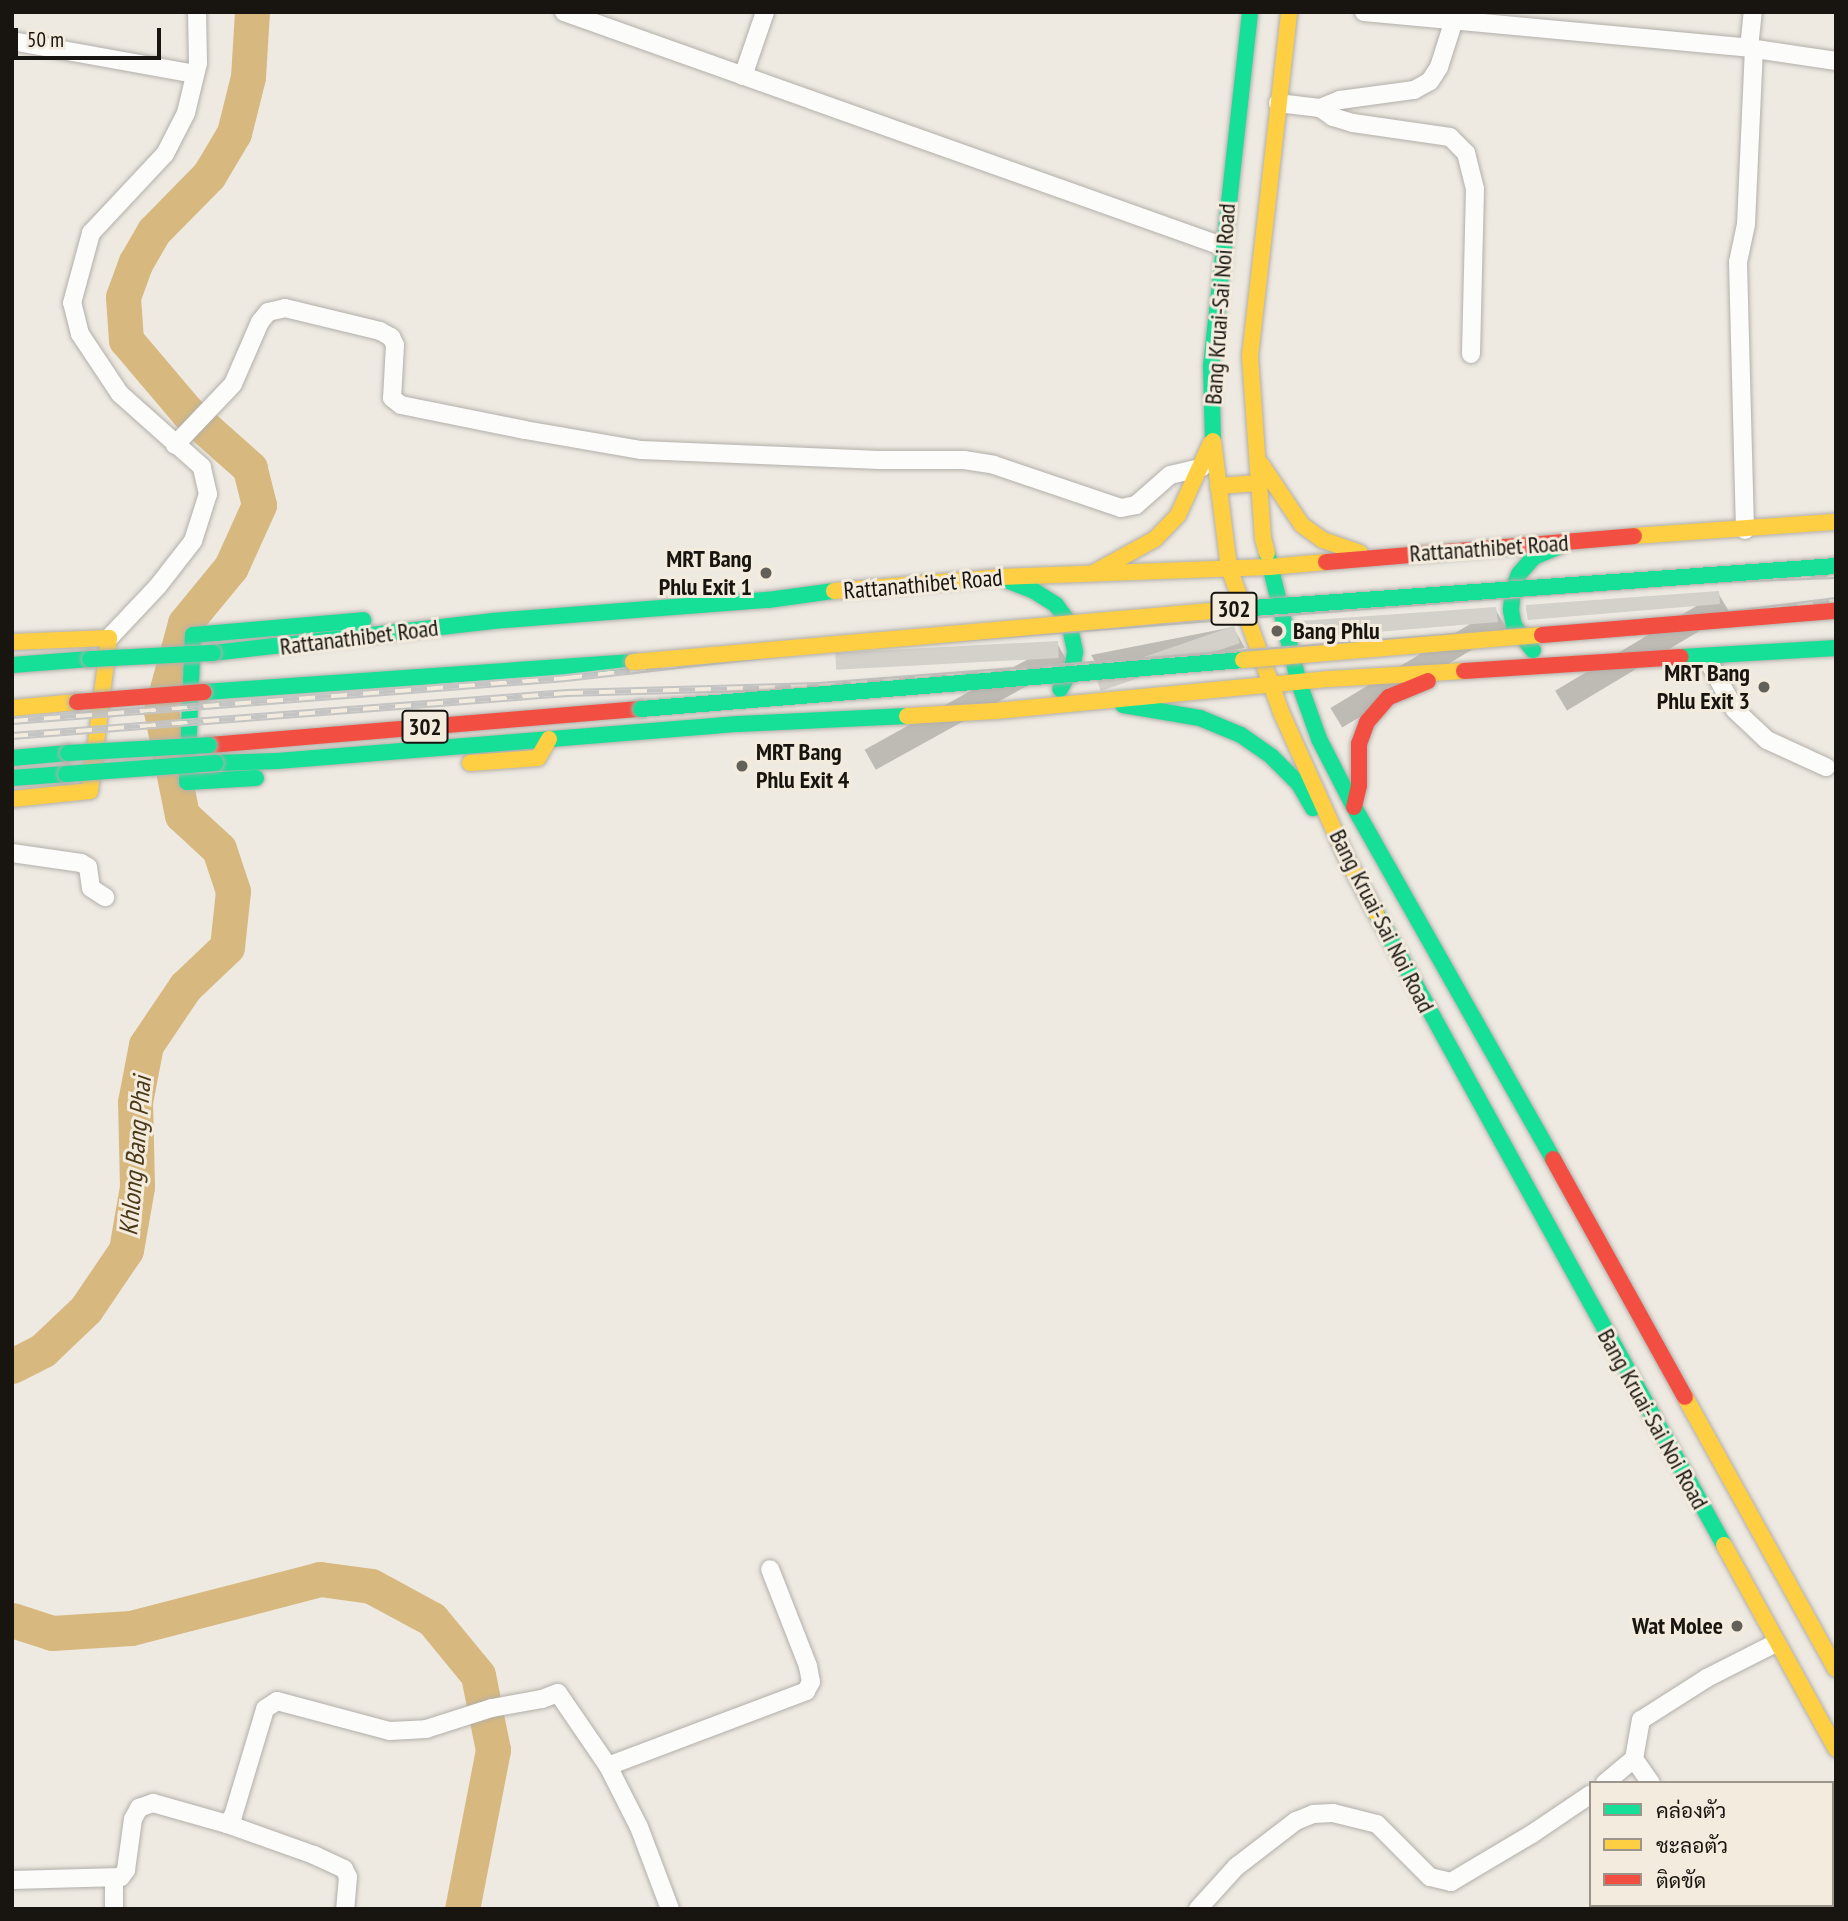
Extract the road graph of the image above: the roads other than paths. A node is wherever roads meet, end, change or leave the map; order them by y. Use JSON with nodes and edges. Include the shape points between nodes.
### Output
{"nodes":[{"id":1,"x":197,"y":12,"type":"edge"},
{"id":2,"x":564,"y":12,"type":"edge"},
{"id":3,"x":765,"y":12,"type":"edge"},
{"id":4,"x":1250,"y":12,"type":"edge"},
{"id":5,"x":1289,"y":12,"type":"edge"},
{"id":6,"x":1364,"y":12,"type":"edge"},
{"id":7,"x":1753,"y":12,"type":"edge"},
{"id":8,"x":1454,"y":20,"type":"junction"},
{"id":9,"x":12,"y":41,"type":"edge"},
{"id":10,"x":1751,"y":48,"type":"junction"},
{"id":11,"x":1836,"y":61,"type":"edge"},
{"id":12,"x":195,"y":74,"type":"junction"},
{"id":13,"x":743,"y":76,"type":"junction"},
{"id":14,"x":1278,"y":103,"type":"junction"},
{"id":15,"x":1320,"y":108,"type":"junction"},
{"id":16,"x":1223,"y":246,"type":"junction"},
{"id":17,"x":1471,"y":355,"type":"dead end"},
{"id":18,"x":181,"y":438,"type":"junction"},
{"id":19,"x":1213,"y":440,"type":"junction"},
{"id":20,"x":1258,"y":457,"type":"junction"},
{"id":21,"x":1201,"y":468,"type":"junction"},
{"id":22,"x":1259,"y":483,"type":"junction"},
{"id":23,"x":1218,"y":486,"type":"junction"},
{"id":24,"x":1836,"y":522,"type":"edge"},
{"id":25,"x":1745,"y":530,"type":"junction"},
{"id":26,"x":1584,"y":541,"type":"junction"},
{"id":27,"x":1376,"y":557,"type":"junction"},
{"id":28,"x":1836,"y":566,"type":"edge"},
{"id":29,"x":1269,"y":567,"type":"junction"},
{"id":30,"x":1228,"y":568,"type":"junction"},
{"id":31,"x":1092,"y":574,"type":"junction"},
{"id":32,"x":999,"y":577,"type":"junction"},
{"id":33,"x":1836,"y":611,"type":"edge"},
{"id":34,"x":542,"y":618,"type":"junction"},
{"id":35,"x":108,"y":638,"type":"junction"},
{"id":36,"x":12,"y":642,"type":"edge"},
{"id":37,"x":1836,"y":648,"type":"edge"},
{"id":38,"x":1706,"y":657,"type":"junction"},
{"id":39,"x":1583,"y":663,"type":"junction"},
{"id":40,"x":12,"y":665,"type":"edge"},
{"id":41,"x":1504,"y":668,"type":"junction"},
{"id":42,"x":1299,"y":683,"type":"junction"},
{"id":43,"x":1271,"y":685,"type":"junction"},
{"id":44,"x":1086,"y":699,"type":"junction"},
{"id":45,"x":12,"y":708,"type":"edge"},
{"id":46,"x":1020,"y":709,"type":"junction"},
{"id":47,"x":549,"y":739,"type":"junction"},
{"id":48,"x":12,"y":758,"type":"edge"},
{"id":49,"x":456,"y":764,"type":"dead end"},
{"id":50,"x":1826,"y":767,"type":"dead end"},
{"id":51,"x":401,"y":768,"type":"dead end"},
{"id":52,"x":12,"y":778,"type":"edge"},
{"id":53,"x":12,"y":799,"type":"edge"},
{"id":54,"x":1354,"y":807,"type":"junction"},
{"id":55,"x":12,"y":853,"type":"edge"},
{"id":56,"x":1348,"y":861,"type":"junction"},
{"id":57,"x":105,"y":897,"type":"dead end"},
{"id":58,"x":770,"y":1569,"type":"dead end"},
{"id":59,"x":1794,"y":1633,"type":"junction"},
{"id":60,"x":1836,"y":1669,"type":"edge"},
{"id":61,"x":1836,"y":1749,"type":"edge"},
{"id":62,"x":1634,"y":1759,"type":"junction"},
{"id":63,"x":608,"y":1766,"type":"junction"},
{"id":64,"x":1607,"y":1781,"type":"edge"},
{"id":65,"x":1650,"y":1781,"type":"edge"},
{"id":66,"x":1589,"y":1795,"type":"edge"},
{"id":67,"x":226,"y":1824,"type":"junction"},
{"id":68,"x":12,"y":1879,"type":"edge"},
{"id":69,"x":114,"y":1880,"type":"junction"},
{"id":70,"x":114,"y":1909,"type":"edge"},
{"id":71,"x":345,"y":1909,"type":"edge"},
{"id":72,"x":670,"y":1909,"type":"edge"},
{"id":73,"x":1198,"y":1909,"type":"edge"}],
"edges":[{"from":1,"to":12,"type":"street"},
{"from":2,"to":13,"type":"street"},
{"from":3,"to":13,"type":"street"},
{"from":4,"to":16,"type":"main road","name":"Bang Kruai-Sai Noi Road"},
{"from":5,"to":14,"type":"main road","name":"Bang Kruai-Sai Noi Road"},
{"from":6,"to":8,"type":"street"},
{"from":7,"to":10,"type":"street"},
{"from":8,"to":10,"type":"street"},
{"from":8,"to":15,"type":"street","via":[[1430,81],[1414,90],[1354,97]]},
{"from":9,"to":12,"type":"street"},
{"from":10,"to":11,"type":"street"},
{"from":10,"to":25,"type":"street","via":[[1746,224],[1738,262]]},
{"from":12,"to":18,"type":"street","via":[[186,113],[165,154],[91,233],[72,303],[80,334],[120,394]]},
{"from":13,"to":16,"type":"street"},
{"from":14,"to":15,"type":"street"},
{"from":14,"to":20,"type":"main road","name":"Bang Kruai-Sai Noi Road","via":[[1250,356]]},
{"from":15,"to":17,"type":"street","via":[[1353,123],[1450,137],[1466,153],[1475,189]]},
{"from":16,"to":19,"type":"main road","name":"Bang Kruai-Sai Noi Road","via":[[1211,366]]},
{"from":18,"to":21,"type":"street","via":[[233,384],[268,312],[285,309],[391,337],[395,345],[392,398],[401,405],[525,430],[641,450],[964,460],[994,465],[1121,508],[1136,505],[1170,475]]},
{"from":18,"to":35,"type":"street","via":[[202,467],[208,494],[193,541]]},
{"from":19,"to":21,"type":"main road"},
{"from":19,"to":23,"type":"main road","name":"Bang Kruai-Sai Noi Road"},
{"from":20,"to":22,"type":"main road","name":"Bang Kruai-Sai Noi Road"},
{"from":20,"to":27,"type":"main road","via":[[1302,524],[1323,540]]},
{"from":21,"to":31,"type":"main road","via":[[1178,515],[1155,539]]},
{"from":22,"to":23,"type":"main road"},
{"from":22,"to":29,"type":"main road","name":"Bang Kruai-Sai Noi Road"},
{"from":23,"to":30,"type":"main road","name":"Bang Kruai-Sai Noi Road"},
{"from":24,"to":25,"type":"main road","name":"Rattanathibet Road","number":"302"},
{"from":25,"to":26,"type":"main road","name":"Rattanathibet Road","number":"302"},
{"from":26,"to":27,"type":"main road","name":"Rattanathibet Road","number":"302"},
{"from":26,"to":39,"type":"main road","via":[[1534,557],[1516,582],[1511,610],[1514,626],[1528,648],[1545,657]]},
{"from":27,"to":29,"type":"main road","name":"Rattanathibet Road","number":"302"},
{"from":28,"to":45,"type":"main road","name":"Rattanathibet Road","number":"302","bridge":true,"via":[[1205,611],[634,662]]},
{"from":29,"to":30,"type":"main road","name":"Rattanathibet Road","number":"302"},
{"from":29,"to":42,"type":"main road","name":"Bang Kruai-Sai Noi Road"},
{"from":30,"to":31,"type":"main road","name":"Rattanathibet Road","number":"302"},
{"from":30,"to":43,"type":"main road","name":"Bang Kruai-Sai Noi Road"},
{"from":31,"to":32,"type":"main road","name":"Rattanathibet Road","number":"302"},
{"from":32,"to":34,"type":"main road","name":"Rattanathibet Road","number":"302"},
{"from":32,"to":46,"type":"main road","via":[[1056,605],[1069,623],[1075,652],[1061,688],[1044,702]]},
{"from":33,"to":48,"type":"main road","number":"302","bridge":true},
{"from":34,"to":40,"type":"main road","name":"Rattanathibet Road","number":"302","bridge":true,"via":[[213,653]]},
{"from":34,"to":51,"type":"main road","via":[[523,606],[193,635],[187,782]]},
{"from":35,"to":36,"type":"main road"},
{"from":35,"to":53,"type":"main road","via":[[90,791]]},
{"from":37,"to":38,"type":"main road","number":"302"},
{"from":38,"to":39,"type":"main road","number":"302"},
{"from":38,"to":50,"type":"street","via":[[1735,710],[1767,740]]},
{"from":39,"to":41,"type":"main road","number":"302"},
{"from":41,"to":42,"type":"main road","number":"302"},
{"from":41,"to":54,"type":"main road","via":[[1420,682],[1389,696],[1367,722],[1359,744]]},
{"from":42,"to":43,"type":"main road","number":"302"},
{"from":42,"to":54,"type":"main road","name":"Bang Kruai-Sai Noi Road","via":[[1319,739]]},
{"from":43,"to":44,"type":"main road","number":"302"},
{"from":43,"to":56,"type":"main road","name":"Bang Kruai-Sai Noi Road"},
{"from":44,"to":46,"type":"main road","number":"302"},
{"from":44,"to":56,"type":"main road","via":[[1200,718],[1241,735],[1299,784]]},
{"from":46,"to":47,"type":"main road","number":"302"},
{"from":47,"to":49,"type":"main road","via":[[538,758]]},
{"from":47,"to":52,"type":"main road","number":"302","bridge":true},
{"from":54,"to":59,"type":"main road","name":"Bang Kruai-Sai Noi Road","via":[[1431,938]]},
{"from":55,"to":57,"type":"street","via":[[81,863],[88,867],[91,888]]},
{"from":56,"to":59,"type":"main road","name":"Bang Kruai-Sai Noi Road"},
{"from":58,"to":63,"type":"street","via":[[808,1666],[811,1682],[806,1691]]},
{"from":59,"to":60,"type":"main road","name":"Bang Kruai-Sai Noi Road"},
{"from":59,"to":61,"type":"main road","name":"Bang Kruai-Sai Noi Road"},
{"from":59,"to":62,"type":"street","via":[[1707,1678],[1641,1720]]},
{"from":62,"to":64,"type":"street"},
{"from":62,"to":65,"type":"street"},
{"from":63,"to":67,"type":"street","via":[[558,1693],[426,1729],[390,1731],[277,1701],[265,1709],[233,1816]]},
{"from":63,"to":72,"type":"street","via":[[639,1827]]},
{"from":66,"to":73,"type":"street","via":[[1532,1834],[1446,1882],[1430,1877],[1377,1824],[1334,1813],[1313,1814],[1296,1821],[1236,1867]]},
{"from":67,"to":69,"type":"street","via":[[153,1803],[139,1808],[133,1819],[126,1870]]},
{"from":67,"to":71,"type":"street","via":[[344,1869],[348,1877]]},
{"from":68,"to":69,"type":"street"},
{"from":69,"to":70,"type":"street"}]}
